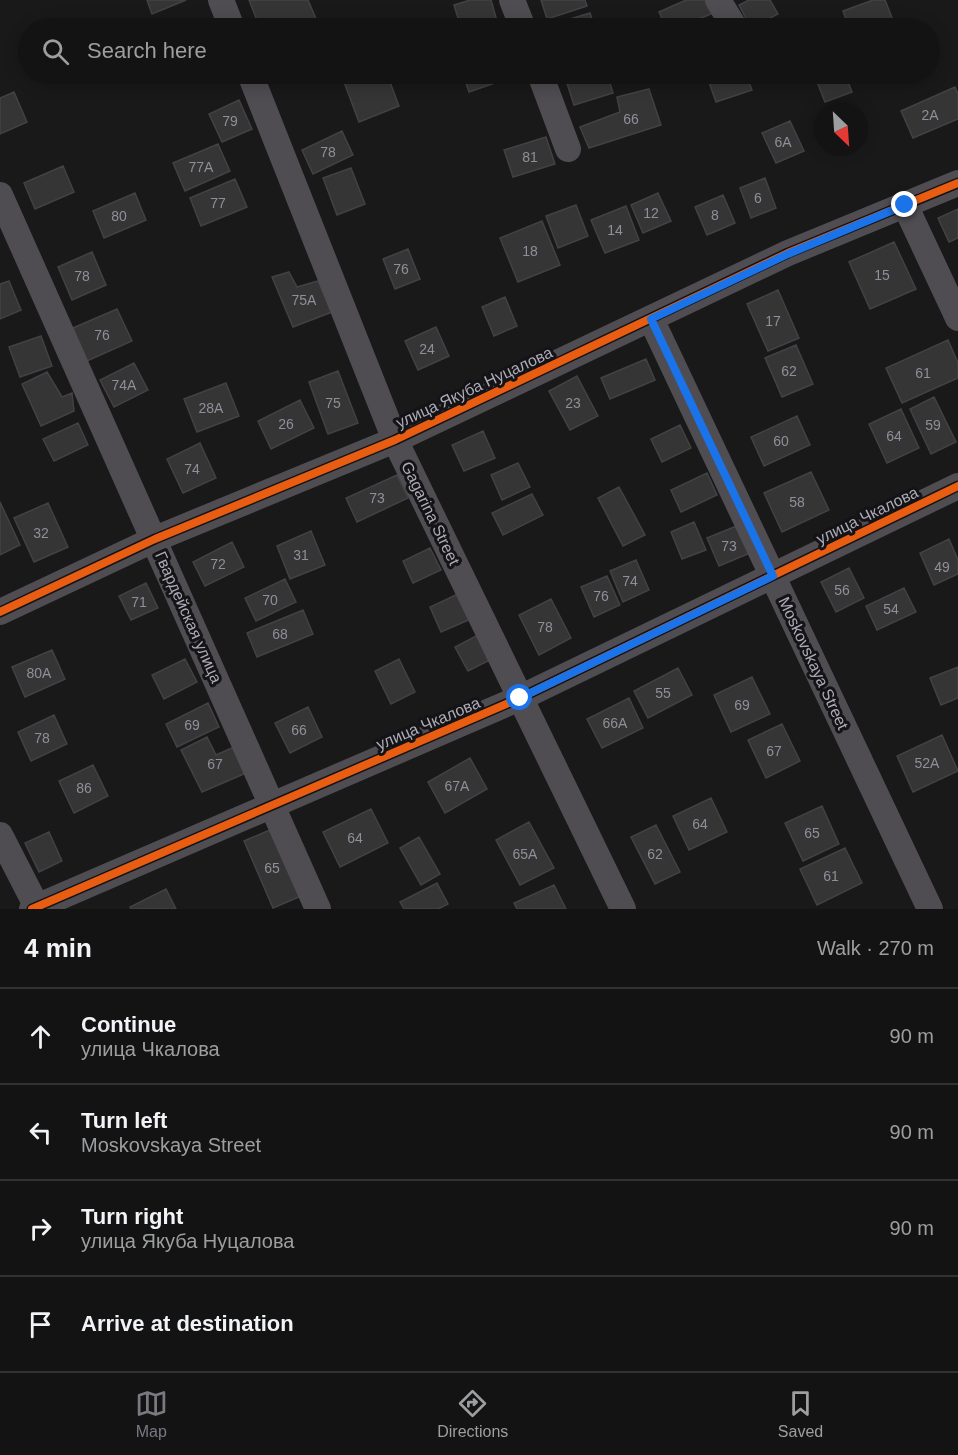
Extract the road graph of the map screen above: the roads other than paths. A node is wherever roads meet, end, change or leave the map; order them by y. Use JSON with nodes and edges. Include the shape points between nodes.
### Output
{"nodes":[{"id":1,"x":221,"y":0,"type":"edge"},
{"id":2,"x":512,"y":0,"type":"edge"},
{"id":3,"x":718,"y":0,"type":"edge"},
{"id":4,"x":228,"y":18,"type":"edge"},
{"id":5,"x":519,"y":18,"type":"edge"},
{"id":6,"x":729,"y":18,"type":"edge"},
{"id":7,"x":254,"y":84,"type":"edge"},
{"id":8,"x":544,"y":84,"type":"edge"},
{"id":9,"x":568,"y":149,"type":"dead end"},
{"id":10,"x":958,"y":183,"type":"edge"},
{"id":11,"x":0,"y":195,"type":"edge"},
{"id":12,"x":905,"y":205,"type":"junction"},
{"id":13,"x":958,"y":318,"type":"edge"},
{"id":14,"x":651,"y":319,"type":"junction"},
{"id":15,"x":395,"y":440,"type":"junction"},
{"id":16,"x":958,"y":486,"type":"edge"},
{"id":17,"x":154,"y":539,"type":"junction"},
{"id":18,"x":773,"y":576,"type":"junction"},
{"id":19,"x":0,"y":612,"type":"edge"},
{"id":20,"x":520,"y":698,"type":"junction"},
{"id":21,"x":272,"y":805,"type":"junction"},
{"id":22,"x":0,"y":835,"type":"edge"},
{"id":23,"x":36,"y":908,"type":"edge"},
{"id":24,"x":318,"y":909,"type":"edge"},
{"id":25,"x":623,"y":909,"type":"edge"},
{"id":26,"x":930,"y":909,"type":"edge"}],
"edges":[{"from":1,"to":4,"type":"street"},
{"from":2,"to":5,"type":"street"},
{"from":3,"to":6,"type":"street"},
{"from":7,"to":15,"type":"street","name":"Gagarina Street"},
{"from":8,"to":9,"type":"street"},
{"from":10,"to":12,"type":"street","name":"улица Якуба Нуцалова"},
{"from":11,"to":17,"type":"street","name":"Гвардейская улица"},
{"from":12,"to":13,"type":"street"},
{"from":12,"to":14,"type":"street","name":"улица Якуба Нуцалова","via":[[788,254]]},
{"from":14,"to":15,"type":"street","name":"улица Якуба Нуцалова"},
{"from":14,"to":18,"type":"street","name":"Moskovskaya Street"},
{"from":15,"to":17,"type":"street","name":"улица Якуба Нуцалова"},
{"from":15,"to":20,"type":"street","name":"Gagarina Street"},
{"from":16,"to":18,"type":"street","name":"улица Чкалова"},
{"from":17,"to":19,"type":"street","name":"улица Якуба Нуцалова"},
{"from":17,"to":21,"type":"street","name":"Гвардейская улица"},
{"from":18,"to":20,"type":"street","name":"улица Чкалова"},
{"from":18,"to":26,"type":"street","name":"Moskovskaya Street"},
{"from":20,"to":21,"type":"street","name":"улица Чкалова"},
{"from":20,"to":25,"type":"street","name":"Gagarina Street"},
{"from":21,"to":23,"type":"street","name":"улица Чкалова"},
{"from":21,"to":24,"type":"street","name":"Гвардейская улица"},
{"from":22,"to":23,"type":"street"}]}
